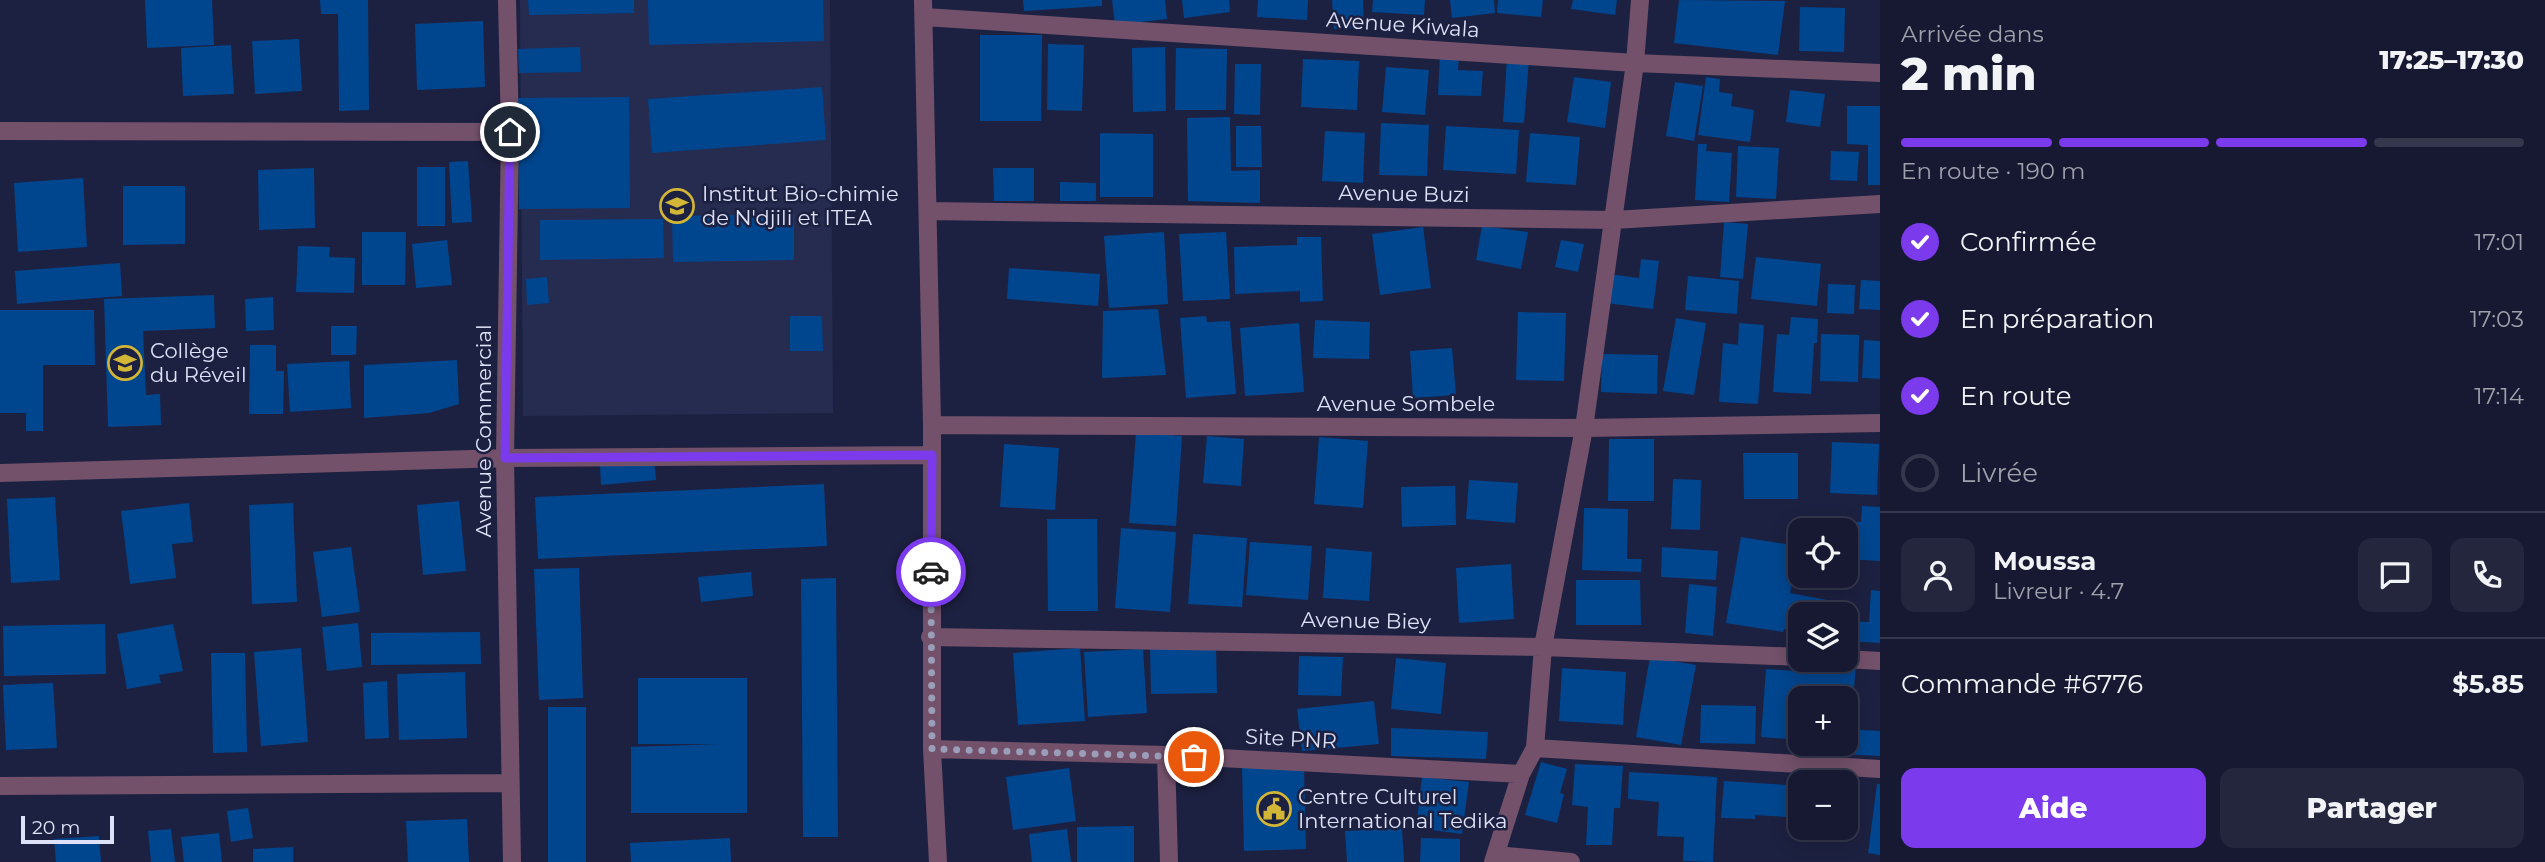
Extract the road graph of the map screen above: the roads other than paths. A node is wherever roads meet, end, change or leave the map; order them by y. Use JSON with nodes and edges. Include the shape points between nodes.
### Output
{"nodes":[{"id":1,"x":507,"y":0,"type":"edge"},
{"id":2,"x":1640,"y":0,"type":"edge"},
{"id":3,"x":923,"y":8,"type":"edge"},
{"id":4,"x":1635,"y":63,"type":"junction"},
{"id":5,"x":1880,"y":73,"type":"edge"},
{"id":6,"x":0,"y":131,"type":"edge"},
{"id":7,"x":510,"y":132,"type":"junction"},
{"id":8,"x":1880,"y":204,"type":"edge"},
{"id":9,"x":928,"y":211,"type":"junction"},
{"id":10,"x":1615,"y":220,"type":"junction"},
{"id":11,"x":1880,"y":423,"type":"edge"},
{"id":12,"x":932,"y":425,"type":"junction"},
{"id":13,"x":1584,"y":428,"type":"junction"},
{"id":14,"x":932,"y":455,"type":"junction"},
{"id":15,"x":505,"y":458,"type":"junction"},
{"id":16,"x":0,"y":472,"type":"edge"},
{"id":17,"x":930,"y":637,"type":"junction"},
{"id":18,"x":1543,"y":647,"type":"junction"},
{"id":19,"x":1788,"y":656,"type":"edge"},
{"id":20,"x":1858,"y":659,"type":"edge"},
{"id":21,"x":1880,"y":660,"type":"edge"},
{"id":22,"x":1535,"y":748,"type":"junction"},
{"id":23,"x":932,"y":749,"type":"junction"},
{"id":24,"x":1166,"y":755,"type":"junction"},
{"id":25,"x":1880,"y":769,"type":"edge"},
{"id":26,"x":1521,"y":774,"type":"junction"},
{"id":27,"x":509,"y":783,"type":"junction"},
{"id":28,"x":0,"y":786,"type":"edge"},
{"id":29,"x":1494,"y":858,"type":"edge"},
{"id":30,"x":512,"y":862,"type":"edge"},
{"id":31,"x":938,"y":862,"type":"edge"},
{"id":32,"x":1168,"y":862,"type":"edge"},
{"id":33,"x":1571,"y":862,"type":"edge"}],
"edges":[{"from":1,"to":7,"type":"street","name":"Avenue Commercial"},
{"from":2,"to":4,"type":"street"},
{"from":3,"to":4,"type":"street","name":"Avenue Kiwala"},
{"from":3,"to":9,"type":"street"},
{"from":4,"to":5,"type":"street","name":"Avenue Kiwala"},
{"from":4,"to":10,"type":"street"},
{"from":6,"to":7,"type":"street"},
{"from":7,"to":15,"type":"street","name":"Avenue Commercial"},
{"from":8,"to":10,"type":"street","name":"Avenue Buzi"},
{"from":9,"to":10,"type":"street","name":"Avenue Buzi"},
{"from":9,"to":12,"type":"street"},
{"from":10,"to":13,"type":"street"},
{"from":11,"to":13,"type":"street","name":"Avenue Sombele"},
{"from":12,"to":13,"type":"street","name":"Avenue Sombele"},
{"from":12,"to":14,"type":"street"},
{"from":13,"to":18,"type":"street"},
{"from":14,"to":15,"type":"street"},
{"from":14,"to":17,"type":"street"},
{"from":15,"to":16,"type":"street"},
{"from":15,"to":27,"type":"street","name":"Avenue Commercial"},
{"from":17,"to":18,"type":"street","name":"Avenue Biey"},
{"from":17,"to":23,"type":"street"},
{"from":18,"to":19,"type":"street","name":"Avenue Biey"},
{"from":18,"to":22,"type":"street"},
{"from":20,"to":21,"type":"street"},
{"from":22,"to":25,"type":"street"},
{"from":22,"to":26,"type":"street"},
{"from":23,"to":24,"type":"street","name":"Site PNR"},
{"from":23,"to":31,"type":"street"},
{"from":24,"to":26,"type":"street","name":"Site PNR"},
{"from":24,"to":32,"type":"street"},
{"from":26,"to":29,"type":"street"},
{"from":27,"to":28,"type":"street"},
{"from":27,"to":30,"type":"street","name":"Avenue Commercial"},
{"from":29,"to":33,"type":"street"}]}
